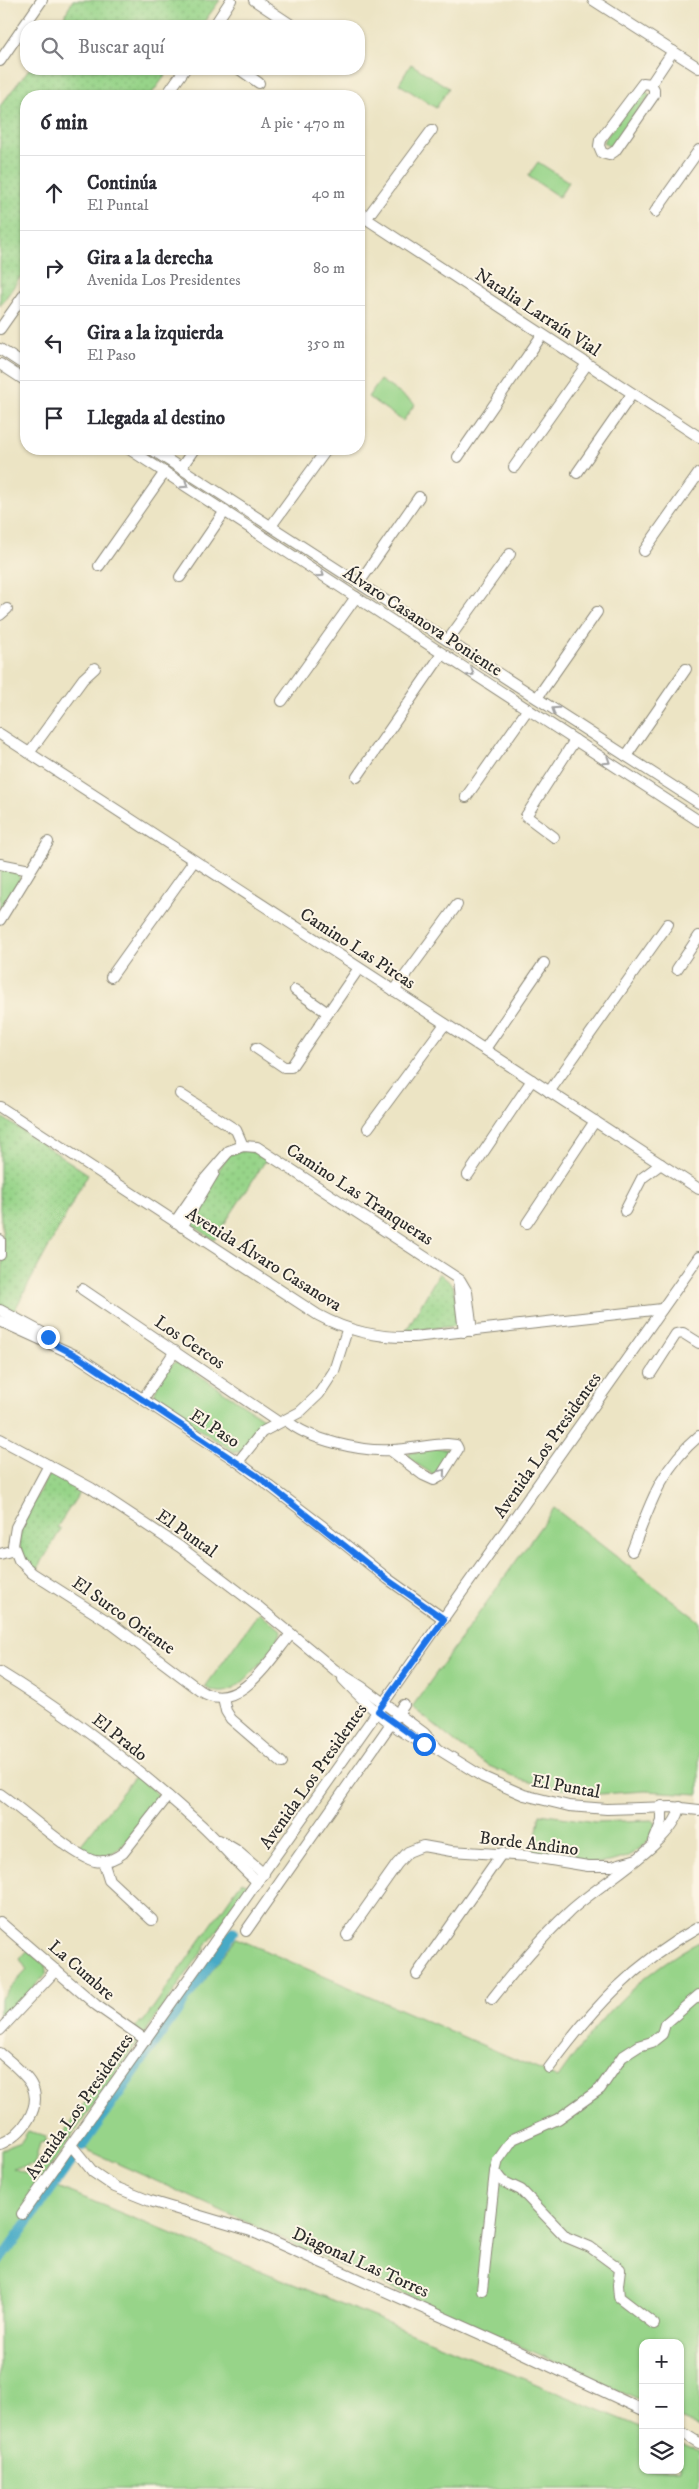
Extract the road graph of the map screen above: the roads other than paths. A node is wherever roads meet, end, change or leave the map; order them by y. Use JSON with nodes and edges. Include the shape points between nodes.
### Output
{"nodes":[{"id":1,"x":42,"y":0,"type":"edge"},
{"id":2,"x":231,"y":0,"type":"edge"},
{"id":3,"x":254,"y":0,"type":"edge"},
{"id":4,"x":593,"y":0,"type":"edge"},
{"id":5,"x":28,"y":20,"type":"edge"},
{"id":6,"x":218,"y":20,"type":"edge"},
{"id":7,"x":284,"y":20,"type":"edge"},
{"id":8,"x":20,"y":32,"type":"edge"},
{"id":9,"x":673,"y":51,"type":"junction"},
{"id":10,"x":0,"y":61,"type":"edge"},
{"id":11,"x":699,"y":68,"type":"edge"},
{"id":12,"x":181,"y":75,"type":"edge"},
{"id":13,"x":248,"y":75,"type":"edge"},
{"id":14,"x":259,"y":83,"type":"dead end"},
{"id":15,"x":652,"y":84,"type":"junction"},
{"id":16,"x":170,"y":90,"type":"edge"},
{"id":17,"x":432,"y":130,"type":"dead end"},
{"id":18,"x":699,"y":150,"type":"edge"},
{"id":19,"x":655,"y":212,"type":"dead end"},
{"id":20,"x":365,"y":213,"type":"edge"},
{"id":21,"x":365,"y":219,"type":"edge"},
{"id":22,"x":20,"y":301,"type":"edge"},
{"id":23,"x":0,"y":329,"type":"edge"},
{"id":24,"x":542,"y":335,"type":"junction"},
{"id":25,"x":0,"y":349,"type":"edge"},
{"id":26,"x":20,"y":362,"type":"edge"},
{"id":27,"x":0,"y":364,"type":"edge"},
{"id":28,"x":587,"y":364,"type":"junction"},
{"id":29,"x":20,"y":377,"type":"edge"},
{"id":30,"x":632,"y":394,"type":"junction"},
{"id":31,"x":699,"y":438,"type":"edge"},
{"id":32,"x":138,"y":455,"type":"edge"},
{"id":33,"x":160,"y":455,"type":"edge"},
{"id":34,"x":190,"y":455,"type":"edge"},
{"id":35,"x":323,"y":455,"type":"edge"},
{"id":36,"x":458,"y":457,"type":"dead end"},
{"id":37,"x":514,"y":467,"type":"dead end"},
{"id":38,"x":181,"y":468,"type":"junction"},
{"id":39,"x":165,"y":472,"type":"junction"},
{"id":40,"x":577,"y":472,"type":"dead end"},
{"id":41,"x":699,"y":473,"type":"edge"},
{"id":42,"x":419,"y":497,"type":"dead end"},
{"id":43,"x":244,"y":508,"type":"junction"},
{"id":44,"x":225,"y":511,"type":"junction"},
{"id":45,"x":238,"y":520,"type":"junction"},
{"id":46,"x":272,"y":526,"type":"junction"},
{"id":47,"x":644,"y":551,"type":"dead end"},
{"id":48,"x":510,"y":554,"type":"dead end"},
{"id":49,"x":99,"y":566,"type":"dead end"},
{"id":50,"x":180,"y":577,"type":"dead end"},
{"id":51,"x":360,"y":583,"type":"junction"},
{"id":52,"x":356,"y":597,"type":"junction"},
{"id":53,"x":597,"y":612,"type":"dead end"},
{"id":54,"x":448,"y":640,"type":"junction"},
{"id":55,"x":442,"y":654,"type":"junction"},
{"id":56,"x":95,"y":668,"type":"dead end"},
{"id":57,"x":686,"y":669,"type":"dead end"},
{"id":58,"x":495,"y":671,"type":"junction"},
{"id":59,"x":487,"y":683,"type":"junction"},
{"id":60,"x":537,"y":698,"type":"junction"},
{"id":61,"x":282,"y":701,"type":"dead end"},
{"id":62,"x":528,"y":709,"type":"junction"},
{"id":63,"x":0,"y":734,"type":"edge"},
{"id":64,"x":575,"y":740,"type":"junction"},
{"id":65,"x":29,"y":753,"type":"junction"},
{"id":66,"x":626,"y":756,"type":"junction"},
{"id":67,"x":357,"y":777,"type":"dead end"},
{"id":68,"x":466,"y":797,"type":"dead end"},
{"id":69,"x":699,"y":803,"type":"edge"},
{"id":70,"x":699,"y":821,"type":"edge"},
{"id":71,"x":554,"y":837,"type":"dead end"},
{"id":72,"x":48,"y":842,"type":"dead end"},
{"id":73,"x":194,"y":861,"type":"junction"},
{"id":74,"x":0,"y":864,"type":"edge"},
{"id":75,"x":30,"y":870,"type":"junction"},
{"id":76,"x":457,"y":905,"type":"dead end"},
{"id":77,"x":1,"y":916,"type":"edge"},
{"id":78,"x":668,"y":924,"type":"dead end"},
{"id":79,"x":699,"y":936,"type":"edge"},
{"id":80,"x":544,"y":963,"type":"dead end"},
{"id":81,"x":359,"y":968,"type":"junction"},
{"id":82,"x":677,"y":969,"type":"dead end"},
{"id":83,"x":111,"y":977,"type":"dead end"},
{"id":84,"x":295,"y":990,"type":"dead end"},
{"id":85,"x":394,"y":990,"type":"junction"},
{"id":86,"x":328,"y":1013,"type":"junction"},
{"id":87,"x":445,"y":1024,"type":"junction"},
{"id":88,"x":256,"y":1048,"type":"dead end"},
{"id":89,"x":484,"y":1049,"type":"junction"},
{"id":90,"x":532,"y":1080,"type":"junction"},
{"id":91,"x":549,"y":1092,"type":"junction"},
{"id":92,"x":180,"y":1094,"type":"dead end"},
{"id":93,"x":0,"y":1107,"type":"edge"},
{"id":94,"x":595,"y":1121,"type":"junction"},
{"id":95,"x":368,"y":1128,"type":"dead end"},
{"id":96,"x":243,"y":1146,"type":"junction"},
{"id":97,"x":660,"y":1164,"type":"junction"},
{"id":98,"x":468,"y":1175,"type":"dead end"},
{"id":99,"x":699,"y":1189,"type":"edge"},
{"id":100,"x":625,"y":1211,"type":"dead end"},
{"id":101,"x":179,"y":1224,"type":"junction"},
{"id":102,"x":527,"y":1224,"type":"dead end"},
{"id":103,"x":0,"y":1240,"type":"edge"},
{"id":104,"x":0,"y":1255,"type":"edge"},
{"id":105,"x":699,"y":1257,"type":"edge"},
{"id":106,"x":82,"y":1289,"type":"dead end"},
{"id":107,"x":662,"y":1309,"type":"junction"},
{"id":108,"x":0,"y":1310,"type":"edge"},
{"id":109,"x":0,"y":1321,"type":"edge"},
{"id":110,"x":347,"y":1330,"type":"junction"},
{"id":111,"x":468,"y":1332,"type":"junction"},
{"id":112,"x":699,"y":1343,"type":"edge"},
{"id":113,"x":58,"y":1346,"type":"junction"},
{"id":114,"x":175,"y":1351,"type":"junction"},
{"id":115,"x":651,"y":1373,"type":"dead end"},
{"id":116,"x":143,"y":1399,"type":"junction"},
{"id":117,"x":282,"y":1421,"type":"junction"},
{"id":118,"x":699,"y":1436,"type":"edge"},
{"id":119,"x":2,"y":1439,"type":"edge"},
{"id":120,"x":390,"y":1450,"type":"junction"},
{"id":121,"x":238,"y":1462,"type":"junction"},
{"id":122,"x":49,"y":1465,"type":"junction"},
{"id":123,"x":14,"y":1550,"type":"junction"},
{"id":124,"x":632,"y":1551,"type":"dead end"},
{"id":125,"x":0,"y":1554,"type":"edge"},
{"id":126,"x":444,"y":1619,"type":"junction"},
{"id":127,"x":291,"y":1634,"type":"junction"},
{"id":128,"x":0,"y":1672,"type":"edge"},
{"id":129,"x":223,"y":1697,"type":"junction"},
{"id":130,"x":381,"y":1707,"type":"junction"},
{"id":131,"x":398,"y":1714,"type":"junction"},
{"id":132,"x":282,"y":1763,"type":"dead end"},
{"id":133,"x":0,"y":1794,"type":"edge"},
{"id":134,"x":168,"y":1796,"type":"junction"},
{"id":135,"x":662,"y":1806,"type":"junction"},
{"id":136,"x":680,"y":1807,"type":"junction"},
{"id":137,"x":699,"y":1810,"type":"edge"},
{"id":138,"x":651,"y":1846,"type":"junction"},
{"id":139,"x":502,"y":1853,"type":"junction"},
{"id":140,"x":637,"y":1859,"type":"junction"},
{"id":141,"x":103,"y":1861,"type":"junction"},
{"id":142,"x":598,"y":1867,"type":"junction"},
{"id":143,"x":261,"y":1878,"type":"junction"},
{"id":144,"x":603,"y":1884,"type":"junction"},
{"id":145,"x":152,"y":1920,"type":"dead end"},
{"id":146,"x":0,"y":1922,"type":"edge"},
{"id":147,"x":699,"y":1927,"type":"edge"},
{"id":148,"x":246,"y":1930,"type":"dead end"},
{"id":149,"x":347,"y":1935,"type":"dead end"},
{"id":150,"x":56,"y":1970,"type":"junction"},
{"id":151,"x":417,"y":1974,"type":"dead end"},
{"id":152,"x":699,"y":1995,"type":"edge"},
{"id":153,"x":492,"y":1999,"type":"dead end"},
{"id":154,"x":0,"y":2030,"type":"edge"},
{"id":155,"x":146,"y":2040,"type":"junction"},
{"id":156,"x":0,"y":2053,"type":"edge"},
{"id":157,"x":548,"y":2068,"type":"dead end"},
{"id":158,"x":0,"y":2144,"type":"edge"},
{"id":159,"x":71,"y":2145,"type":"junction"},
{"id":160,"x":496,"y":2172,"type":"junction"},
{"id":161,"x":22,"y":2214,"type":"dead end"},
{"id":162,"x":482,"y":2290,"type":"dead end"},
{"id":163,"x":654,"y":2324,"type":"dead end"},
{"id":164,"x":639,"y":2408,"type":"edge"},
{"id":165,"x":684,"y":2434,"type":"edge"},
{"id":166,"x":699,"y":2443,"type":"edge"}],
"edges":[{"from":1,"to":5,"type":"street"},
{"from":2,"to":6,"type":"street"},
{"from":3,"to":7,"type":"street"},
{"from":4,"to":9,"type":"street"},
{"from":8,"to":10,"type":"street"},
{"from":9,"to":11,"type":"street"},
{"from":9,"to":15,"type":"street"},
{"from":12,"to":16,"type":"street"},
{"from":13,"to":14,"type":"street"},
{"from":15,"to":15,"type":"street","via":[[640,85],[600,140],[602,154],[615,151],[654,94]]},
{"from":17,"to":20,"type":"street"},
{"from":18,"to":19,"type":"street"},
{"from":21,"to":24,"type":"street","name":"Natalia Larraín Vial"},
{"from":22,"to":23,"type":"street"},
{"from":24,"to":28,"type":"street","name":"Natalia Larraín Vial"},
{"from":24,"to":36,"type":"street"},
{"from":25,"to":26,"type":"street"},
{"from":27,"to":29,"type":"street"},
{"from":28,"to":30,"type":"street","name":"Natalia Larraín Vial"},
{"from":28,"to":37,"type":"street"},
{"from":30,"to":31,"type":"street","name":"Natalia Larraín Vial"},
{"from":30,"to":40,"type":"street"},
{"from":32,"to":39,"type":"street","name":"Álvaro Casanova Poniente"},
{"from":33,"to":38,"type":"street","name":"Álvaro Casanova Poniente"},
{"from":34,"to":38,"type":"street"},
{"from":35,"to":46,"type":"street"},
{"from":38,"to":43,"type":"street","name":"Álvaro Casanova Poniente"},
{"from":39,"to":44,"type":"street","name":"Álvaro Casanova Poniente","one_way":true},
{"from":39,"to":49,"type":"street"},
{"from":41,"to":47,"type":"street"},
{"from":42,"to":51,"type":"street"},
{"from":43,"to":45,"type":"street"},
{"from":43,"to":46,"type":"street","name":"Álvaro Casanova Poniente"},
{"from":44,"to":45,"type":"street","name":"Álvaro Casanova Poniente"},
{"from":44,"to":50,"type":"street"},
{"from":45,"to":52,"type":"street","name":"Álvaro Casanova Poniente","one_way":true},
{"from":46,"to":51,"type":"street","name":"Álvaro Casanova Poniente"},
{"from":48,"to":54,"type":"street"},
{"from":51,"to":54,"type":"street","name":"Álvaro Casanova Poniente"},
{"from":52,"to":55,"type":"street","name":"Álvaro Casanova Poniente"},
{"from":52,"to":61,"type":"street"},
{"from":53,"to":60,"type":"street"},
{"from":54,"to":58,"type":"street","name":"Álvaro Casanova Poniente"},
{"from":55,"to":59,"type":"street","name":"Álvaro Casanova Poniente","one_way":true},
{"from":55,"to":67,"type":"street"},
{"from":56,"to":65,"type":"street","via":[[87,673]]},
{"from":57,"to":66,"type":"street"},
{"from":58,"to":59,"type":"street"},
{"from":58,"to":60,"type":"street","name":"Álvaro Casanova Poniente"},
{"from":59,"to":62,"type":"street","name":"Álvaro Casanova Poniente"},
{"from":66,"to":60,"type":"street","name":"Álvaro Casanova Poniente","one_way":true},
{"from":62,"to":64,"type":"street","name":"Álvaro Casanova Poniente"},
{"from":62,"to":68,"type":"street"},
{"from":63,"to":65,"type":"street","name":"Camino Las Pircas"},
{"from":64,"to":70,"type":"street","name":"Álvaro Casanova Poniente","one_way":true},
{"from":64,"to":71,"type":"street","via":[[526,816]]},
{"from":65,"to":73,"type":"street","name":"Camino Las Pircas"},
{"from":66,"to":69,"type":"street","name":"Álvaro Casanova Poniente"},
{"from":72,"to":75,"type":"street"},
{"from":73,"to":81,"type":"street","name":"Camino Las Pircas"},
{"from":73,"to":83,"type":"street"},
{"from":74,"to":75,"type":"street"},
{"from":75,"to":77,"type":"street"},
{"from":76,"to":85,"type":"street"},
{"from":78,"to":91,"type":"street"},
{"from":79,"to":82,"type":"street"},
{"from":80,"to":89,"type":"street"},
{"from":81,"to":85,"type":"street","name":"Camino Las Pircas"},
{"from":81,"to":86,"type":"street"},
{"from":84,"to":86,"type":"street"},
{"from":85,"to":87,"type":"street","name":"Camino Las Pircas"},
{"from":86,"to":88,"type":"street","via":[[291,1067],[284,1067]]},
{"from":87,"to":89,"type":"street","name":"Camino Las Pircas"},
{"from":87,"to":95,"type":"street"},
{"from":89,"to":90,"type":"street","name":"Camino Las Pircas"},
{"from":90,"to":91,"type":"street","name":"Camino Las Pircas"},
{"from":90,"to":98,"type":"street"},
{"from":91,"to":94,"type":"street","name":"Camino Las Pircas"},
{"from":92,"to":96,"type":"street","via":[[236,1130]]},
{"from":93,"to":101,"type":"street","name":"Avenida Álvaro Casanova"},
{"from":94,"to":97,"type":"street","name":"Camino Las Pircas"},
{"from":94,"to":102,"type":"street"},
{"from":96,"to":101,"type":"street","via":[[229,1151],[204,1180]]},
{"from":96,"to":111,"type":"street","name":"Camino Las Tranqueras","via":[[262,1150],[456,1277]]},
{"from":97,"to":99,"type":"street","name":"Camino Las Pircas"},
{"from":97,"to":100,"type":"street","via":[[642,1178]]},
{"from":101,"to":110,"type":"street","name":"Avenida Álvaro Casanova","via":[[318,1315]]},
{"from":103,"to":104,"type":"street"},
{"from":105,"to":107,"type":"street","name":"Avenida Los Presidentes"},
{"from":106,"to":114,"type":"street","name":"Los Cercos"},
{"from":107,"to":111,"type":"street","name":"Avenida Álvaro Casanova"},
{"from":107,"to":126,"type":"street","name":"Avenida Los Presidentes"},
{"from":108,"to":113,"type":"street","name":"El Paso","via":[[41,1332]]},
{"from":109,"to":113,"type":"street","name":"El Paso"},
{"from":110,"to":111,"type":"street","name":"Avenida Álvaro Casanova","via":[[400,1337]]},
{"from":110,"to":117,"type":"street","via":[[337,1362],[324,1387],[307,1406]]},
{"from":112,"to":115,"type":"street","via":[[685,1334],[676,1334]]},
{"from":113,"to":116,"type":"street","name":"El Paso"},
{"from":114,"to":116,"type":"street"},
{"from":114,"to":117,"type":"street","name":"Los Cercos"},
{"from":116,"to":121,"type":"street","name":"El Paso"},
{"from":117,"to":120,"type":"street","name":"Los Cercos","via":[[296,1430],[322,1438]]},
{"from":117,"to":121,"type":"street","via":[[257,1437]]},
{"from":118,"to":124,"type":"street","via":[[680,1452],[658,1485]]},
{"from":119,"to":122,"type":"street","name":"El Puntal"},
{"from":120,"to":120,"type":"street","name":"Los Cercos","one_way":true,"via":[[434,1480],[442,1476],[458,1449],[447,1444]]},
{"from":121,"to":126,"type":"street","name":"El Paso","via":[[388,1580]]},
{"from":122,"to":123,"type":"street","via":[[16,1527]]},
{"from":122,"to":127,"type":"street","name":"El Puntal","via":[[105,1497],[180,1547]]},
{"from":123,"to":125,"type":"street"},
{"from":123,"to":129,"type":"street","name":"El Surco Oriente","via":[[32,1573],[112,1624],[205,1693]]},
{"from":126,"to":130,"type":"street","name":"Avenida Los Presidentes"},
{"from":127,"to":129,"type":"street","via":[[246,1687]]},
{"from":127,"to":130,"type":"street","name":"El Puntal"},
{"from":128,"to":134,"type":"street","name":"El Prado","via":[[96,1739]]},
{"from":129,"to":132,"type":"street","via":[[226,1711],[232,1718]]},
{"from":130,"to":131,"type":"street","name":"El Puntal"},
{"from":130,"to":143,"type":"street","name":"Avenida Los Presidentes"},
{"from":131,"to":135,"type":"street","name":"El Puntal","via":[[424,1733],[438,1749],[492,1782],[536,1799],[589,1808]]},
{"from":131,"to":148,"type":"street","name":"Avenida Los Presidentes"},
{"from":133,"to":141,"type":"street","via":[[82,1855]]},
{"from":134,"to":141,"type":"street","via":[[123,1853]]},
{"from":134,"to":143,"type":"street","name":"El Prado","via":[[213,1836],[236,1850]]},
{"from":135,"to":136,"type":"street","name":"El Puntal"},
{"from":135,"to":138,"type":"street","via":[[660,1828]]},
{"from":136,"to":137,"type":"street","name":"El Puntal"},
{"from":136,"to":138,"type":"street","via":[[676,1821]]},
{"from":138,"to":140,"type":"street"},
{"from":139,"to":142,"type":"street","name":"Borde Andino"},
{"from":139,"to":149,"type":"street","name":"Borde Andino","via":[[451,1851],[427,1846],[416,1848],[397,1864]]},
{"from":139,"to":151,"type":"street"},
{"from":140,"to":142,"type":"street","name":"Borde Andino"},
{"from":140,"to":144,"type":"street"},
{"from":141,"to":145,"type":"street","via":[[109,1880]]},
{"from":142,"to":144,"type":"street","via":[[604,1875]]},
{"from":143,"to":155,"type":"street","name":"Avenida Los Presidentes"},
{"from":144,"to":153,"type":"street","via":[[560,1921]]},
{"from":146,"to":150,"type":"street","name":"La Cumbre"},
{"from":147,"to":157,"type":"street","via":[[664,1948],[617,1986],[584,2021]]},
{"from":150,"to":154,"type":"street"},
{"from":150,"to":155,"type":"street","name":"La Cumbre","via":[[96,2005]]},
{"from":152,"to":160,"type":"street","via":[[665,2024],[662,2034],[622,2057],[600,2090],[558,2118],[513,2139],[498,2160]]},
{"from":155,"to":159,"type":"street","name":"Avenida Los Presidentes"},
{"from":156,"to":158,"type":"street","via":[[31,2084],[35,2100],[21,2130]]},
{"from":159,"to":161,"type":"street","name":"Avenida Los Presidentes"},
{"from":159,"to":164,"type":"street","name":"Diagonal Las Torres","via":[[93,2172],[115,2187],[150,2201],[251,2231]]},
{"from":160,"to":162,"type":"street"},
{"from":160,"to":163,"type":"street","via":[[502,2182],[521,2190],[566,2237],[590,2247],[620,2269],[619,2297]]},
{"from":165,"to":166,"type":"street"}]}
